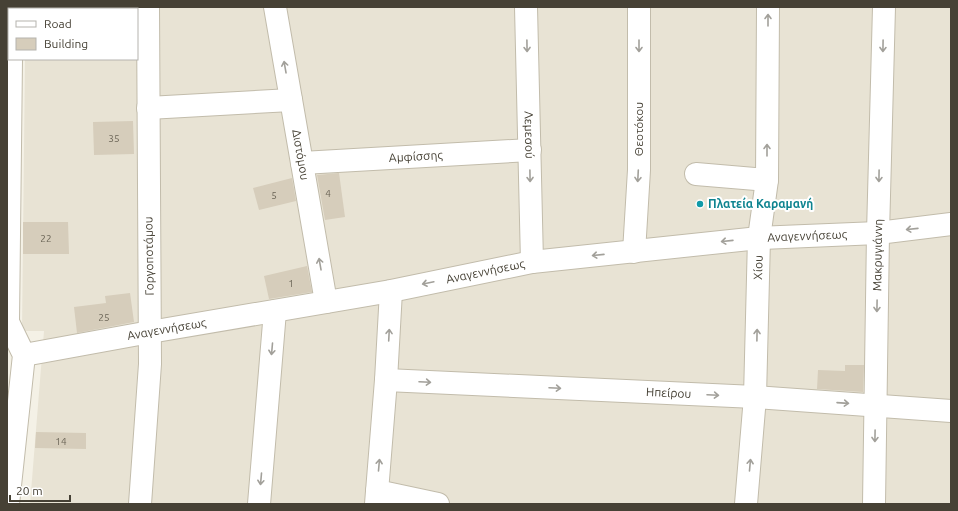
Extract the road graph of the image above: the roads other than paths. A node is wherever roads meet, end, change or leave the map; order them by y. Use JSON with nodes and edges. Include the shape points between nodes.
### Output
{"nodes":[{"id":1,"x":148,"y":7,"type":"edge"},
{"id":2,"x":275,"y":7,"type":"edge"},
{"id":3,"x":526,"y":7,"type":"edge"},
{"id":4,"x":639,"y":7,"type":"edge"},
{"id":5,"x":768,"y":7,"type":"edge"},
{"id":6,"x":884,"y":7,"type":"edge"},
{"id":7,"x":11,"y":60,"type":"edge"},
{"id":8,"x":291,"y":100,"type":"junction"},
{"id":9,"x":148,"y":108,"type":"junction"},
{"id":10,"x":530,"y":150,"type":"junction"},
{"id":11,"x":302,"y":163,"type":"junction"},
{"id":12,"x":696,"y":174,"type":"dead end"},
{"id":13,"x":767,"y":180,"type":"junction"},
{"id":14,"x":951,"y":224,"type":"edge"},
{"id":15,"x":878,"y":233,"type":"junction"},
{"id":16,"x":759,"y":238,"type":"junction"},
{"id":17,"x":634,"y":252,"type":"junction"},
{"id":18,"x":532,"y":262,"type":"junction"},
{"id":19,"x":391,"y":291,"type":"junction"},
{"id":20,"x":326,"y":302,"type":"junction"},
{"id":21,"x":275,"y":311,"type":"junction"},
{"id":22,"x":150,"y":332,"type":"junction"},
{"id":23,"x":24,"y":355,"type":"junction"},
{"id":24,"x":386,"y":380,"type":"junction"},
{"id":25,"x":755,"y":397,"type":"junction"},
{"id":26,"x":875,"y":406,"type":"junction"},
{"id":27,"x":951,"y":411,"type":"edge"},
{"id":28,"x":376,"y":498,"type":"edge"},
{"id":29,"x":8,"y":504,"type":"edge"},
{"id":30,"x":140,"y":504,"type":"edge"},
{"id":31,"x":259,"y":504,"type":"edge"},
{"id":32,"x":438,"y":504,"type":"edge"},
{"id":33,"x":746,"y":504,"type":"edge"},
{"id":34,"x":874,"y":504,"type":"edge"}],
"edges":[{"from":1,"to":9,"type":"street","name":"Γοργοποτάμου"},
{"from":8,"to":2,"type":"street","name":"Διστόμου","one_way":true},
{"from":3,"to":10,"type":"street","name":"Λεμεσού","one_way":true},
{"from":4,"to":17,"type":"street","name":"Θεοτόκου","one_way":true,"via":[[639,170]]},
{"from":13,"to":5,"type":"street","name":"Χίου","one_way":true},
{"from":6,"to":15,"type":"street","name":"Μακρυγιάννη","one_way":true},
{"from":7,"to":23,"type":"street","via":[[8,322]]},
{"from":8,"to":9,"type":"street"},
{"from":8,"to":11,"type":"street","name":"Διστόμου"},
{"from":9,"to":22,"type":"street","name":"Γοργοποτάμου"},
{"from":10,"to":11,"type":"street","name":"Αμφίσσης"},
{"from":10,"to":18,"type":"street","name":"Λεμεσού","one_way":true},
{"from":20,"to":11,"type":"street","name":"Διστόμου","one_way":true},
{"from":12,"to":13,"type":"street"},
{"from":13,"to":16,"type":"street","name":"Χίου"},
{"from":14,"to":15,"type":"street","name":"Αναγεννήσεως","one_way":true},
{"from":15,"to":16,"type":"street","name":"Αναγεννήσεως"},
{"from":15,"to":26,"type":"street","name":"Μακρυγιάννη","one_way":true},
{"from":16,"to":17,"type":"street","name":"Αναγεννήσεως","one_way":true},
{"from":25,"to":16,"type":"street","name":"Χίου","one_way":true},
{"from":17,"to":18,"type":"street","name":"Αναγεννήσεως","one_way":true},
{"from":18,"to":19,"type":"street","name":"Αναγεννήσεως","one_way":true},
{"from":19,"to":20,"type":"street","name":"Αναγεννήσεως"},
{"from":24,"to":19,"type":"street","one_way":true},
{"from":20,"to":21,"type":"street","name":"Αναγεννήσεως"},
{"from":21,"to":22,"type":"street","name":"Αναγεννήσεως"},
{"from":21,"to":31,"type":"street","one_way":true},
{"from":22,"to":23,"type":"street","name":"Αναγεννήσεως"},
{"from":22,"to":30,"type":"street","name":"Γοργοποτάμου","via":[[150,372]]},
{"from":23,"to":29,"type":"street"},
{"from":24,"to":25,"type":"street","name":"Ηπείρου","one_way":true},
{"from":28,"to":24,"type":"street","one_way":true},
{"from":25,"to":26,"type":"street","name":"Ηπείρου","one_way":true},
{"from":33,"to":25,"type":"street","name":"Χίου","one_way":true},
{"from":26,"to":27,"type":"street","name":"Ηπείρου"},
{"from":26,"to":34,"type":"street","name":"Μακρυγιάννη","one_way":true},
{"from":28,"to":32,"type":"street"}]}
